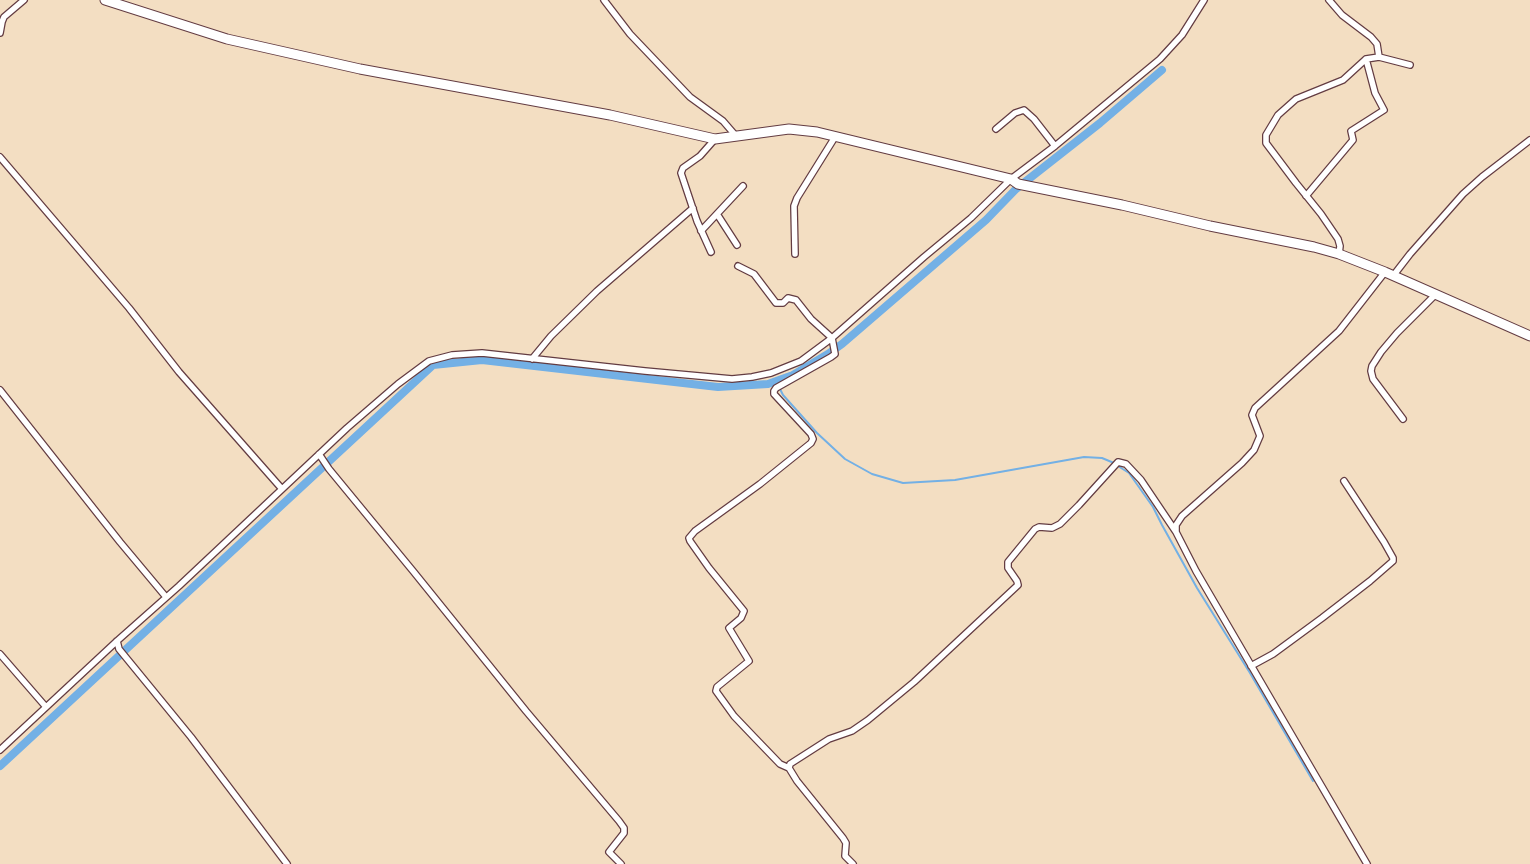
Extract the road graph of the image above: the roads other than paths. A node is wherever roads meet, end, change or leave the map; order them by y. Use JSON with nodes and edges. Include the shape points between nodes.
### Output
{"nodes":[{"id":1,"x":24,"y":0,"type":"edge"},
{"id":2,"x":105,"y":0,"type":"edge"},
{"id":3,"x":604,"y":0,"type":"edge"},
{"id":4,"x":1204,"y":0,"type":"edge"},
{"id":5,"x":1329,"y":0,"type":"edge"},
{"id":6,"x":0,"y":33,"type":"edge"},
{"id":7,"x":1379,"y":56,"type":"junction"},
{"id":8,"x":1366,"y":59,"type":"junction"},
{"id":9,"x":1410,"y":65,"type":"dead end"},
{"id":10,"x":996,"y":129,"type":"dead end"},
{"id":11,"x":736,"y":136,"type":"junction"},
{"id":12,"x":835,"y":137,"type":"junction"},
{"id":13,"x":715,"y":139,"type":"junction"},
{"id":14,"x":1530,"y":140,"type":"edge"},
{"id":15,"x":1055,"y":146,"type":"junction"},
{"id":16,"x":0,"y":157,"type":"edge"},
{"id":17,"x":1018,"y":183,"type":"junction"},
{"id":18,"x":743,"y":186,"type":"dead end"},
{"id":19,"x":1306,"y":196,"type":"junction"},
{"id":20,"x":693,"y":208,"type":"junction"},
{"id":21,"x":717,"y":214,"type":"junction"},
{"id":22,"x":701,"y":231,"type":"junction"},
{"id":23,"x":737,"y":245,"type":"dead end"},
{"id":24,"x":711,"y":252,"type":"dead end"},
{"id":25,"x":796,"y":254,"type":"dead end"},
{"id":26,"x":1339,"y":254,"type":"junction"},
{"id":27,"x":738,"y":266,"type":"dead end"},
{"id":28,"x":1389,"y":274,"type":"junction"},
{"id":29,"x":1435,"y":295,"type":"junction"},
{"id":30,"x":1530,"y":336,"type":"edge"},
{"id":31,"x":832,"y":338,"type":"junction"},
{"id":32,"x":532,"y":359,"type":"junction"},
{"id":33,"x":0,"y":390,"type":"edge"},
{"id":34,"x":1403,"y":419,"type":"dead end"},
{"id":35,"x":319,"y":454,"type":"junction"},
{"id":36,"x":1344,"y":481,"type":"dead end"},
{"id":37,"x":282,"y":489,"type":"junction"},
{"id":38,"x":1176,"y":532,"type":"junction"},
{"id":39,"x":166,"y":597,"type":"junction"},
{"id":40,"x":117,"y":641,"type":"junction"},
{"id":41,"x":0,"y":654,"type":"edge"},
{"id":42,"x":1251,"y":666,"type":"junction"},
{"id":43,"x":46,"y":707,"type":"junction"},
{"id":44,"x":0,"y":750,"type":"edge"},
{"id":45,"x":789,"y":768,"type":"junction"},
{"id":46,"x":287,"y":864,"type":"edge"},
{"id":47,"x":621,"y":864,"type":"edge"},
{"id":48,"x":853,"y":864,"type":"edge"},
{"id":49,"x":1366,"y":864,"type":"edge"}],
"edges":[{"from":1,"to":6,"type":"street","via":[[4,17]]},
{"from":2,"to":13,"type":"main road","via":[[227,39],[360,70],[610,115]]},
{"from":3,"to":11,"type":"street","via":[[630,34],[690,97],[723,121]]},
{"from":4,"to":15,"type":"street","via":[[1182,35],[1160,59]]},
{"from":5,"to":7,"type":"street","via":[[1377,44]]},
{"from":7,"to":8,"type":"street"},
{"from":7,"to":9,"type":"street"},
{"from":8,"to":19,"type":"street","via":[[1375,93],[1384,110],[1351,131],[1353,140]]},
{"from":8,"to":19,"type":"street","via":[[1343,80],[1296,99],[1278,115],[1267,131],[1266,143]]},
{"from":10,"to":15,"type":"street","via":[[1015,113],[1024,110]]},
{"from":11,"to":12,"type":"main road","via":[[789,129]]},
{"from":11,"to":13,"type":"main road"},
{"from":12,"to":17,"type":"main road"},
{"from":12,"to":25,"type":"street","via":[[794,206]]},
{"from":13,"to":20,"type":"street","via":[[700,156],[683,168]]},
{"from":14,"to":28,"type":"street","via":[[1463,194]]},
{"from":15,"to":17,"type":"street"},
{"from":16,"to":37,"type":"street","via":[[129,308],[179,372]]},
{"from":17,"to":26,"type":"main road"},
{"from":17,"to":31,"type":"street","via":[[924,257]]},
{"from":18,"to":21,"type":"street"},
{"from":19,"to":26,"type":"street","via":[[1338,239]]},
{"from":20,"to":22,"type":"street"},
{"from":20,"to":32,"type":"street","via":[[597,291]]},
{"from":21,"to":22,"type":"street"},
{"from":21,"to":23,"type":"street"},
{"from":22,"to":24,"type":"street"},
{"from":26,"to":28,"type":"main road"},
{"from":27,"to":31,"type":"street","via":[[754,274],[776,303],[783,303],[788,298],[796,300]]},
{"from":28,"to":29,"type":"main road"},
{"from":28,"to":38,"type":"street","via":[[1339,331],[1255,408],[1252,415],[1260,436],[1254,450],[1177,520]]},
{"from":29,"to":30,"type":"main road"},
{"from":29,"to":34,"type":"street","via":[[1397,333],[1372,366],[1373,379]]},
{"from":31,"to":32,"type":"street","via":[[806,358],[789,366],[741,378],[691,376]]},
{"from":31,"to":45,"type":"street","via":[[835,354],[831,358],[774,391],[811,434],[813,441],[689,538],[744,611],[729,628],[749,661],[716,690],[734,716],[780,764]]},
{"from":32,"to":35,"type":"street","via":[[482,353],[434,359],[398,384]]},
{"from":33,"to":39,"type":"street"},
{"from":35,"to":37,"type":"street"},
{"from":35,"to":47,"type":"street","via":[[619,821],[624,833],[609,852]]},
{"from":36,"to":42,"type":"street","via":[[1384,542],[1393,558],[1392,563],[1306,630]]},
{"from":37,"to":39,"type":"street"},
{"from":38,"to":42,"type":"street"},
{"from":38,"to":45,"type":"street","via":[[1141,480],[1126,464],[1116,464],[1060,524],[1052,528],[1035,528],[1008,562],[1018,585],[954,646],[868,720],[852,731],[828,739],[792,762]]},
{"from":39,"to":40,"type":"street"},
{"from":40,"to":43,"type":"street"},
{"from":40,"to":46,"type":"street"},
{"from":41,"to":43,"type":"street"},
{"from":42,"to":49,"type":"street"},
{"from":43,"to":44,"type":"street"},
{"from":45,"to":48,"type":"street","via":[[843,838],[845,856]]}]}
